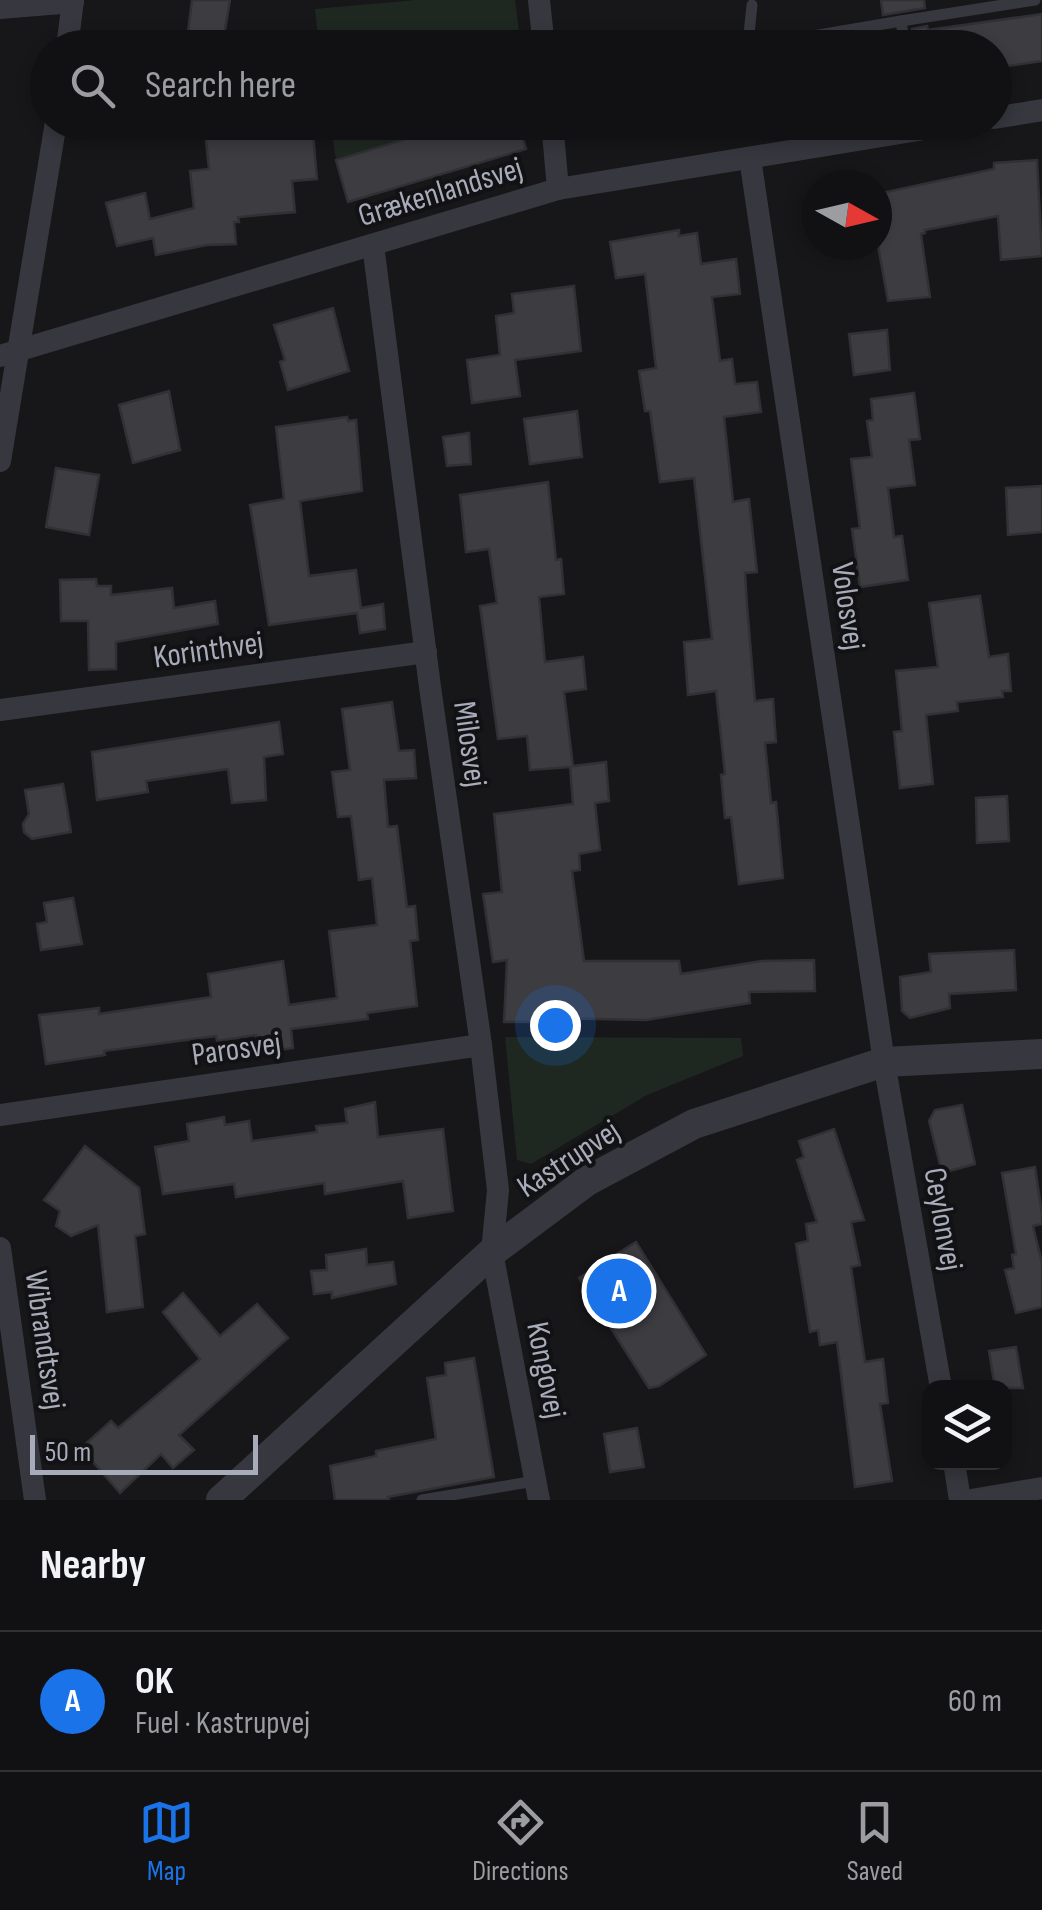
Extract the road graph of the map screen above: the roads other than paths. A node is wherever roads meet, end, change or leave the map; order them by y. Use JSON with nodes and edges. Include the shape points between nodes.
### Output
{"nodes":[{"id":1,"x":540,"y":0,"type":"edge"},
{"id":2,"x":1036,"y":0,"type":"edge"},
{"id":3,"x":73,"y":1,"type":"edge"},
{"id":4,"x":752,"y":4,"type":"dead end"},
{"id":5,"x":0,"y":8,"type":"edge"},
{"id":6,"x":901,"y":21,"type":"junction"},
{"id":7,"x":69,"y":30,"type":"edge"},
{"id":8,"x":542,"y":30,"type":"edge"},
{"id":9,"x":749,"y":30,"type":"edge"},
{"id":10,"x":848,"y":30,"type":"edge"},
{"id":11,"x":902,"y":30,"type":"edge"},
{"id":12,"x":1042,"y":110,"type":"edge"},
{"id":13,"x":1012,"y":115,"type":"edge"},
{"id":14,"x":52,"y":140,"type":"edge"},
{"id":15,"x":554,"y":140,"type":"edge"},
{"id":16,"x":844,"y":140,"type":"edge"},
{"id":17,"x":750,"y":158,"type":"junction"},
{"id":18,"x":558,"y":189,"type":"junction"},
{"id":19,"x":373,"y":245,"type":"junction"},
{"id":20,"x":10,"y":354,"type":"edge"},
{"id":21,"x":0,"y":460,"type":"edge"},
{"id":22,"x":426,"y":652,"type":"junction"},
{"id":23,"x":0,"y":710,"type":"edge"},
{"id":24,"x":481,"y":1045,"type":"junction"},
{"id":25,"x":1042,"y":1054,"type":"edge"},
{"id":26,"x":884,"y":1062,"type":"junction"},
{"id":27,"x":0,"y":1116,"type":"edge"},
{"id":28,"x":0,"y":1248,"type":"edge"},
{"id":29,"x":492,"y":1252,"type":"junction"},
{"id":30,"x":939,"y":1380,"type":"edge"},
{"id":31,"x":955,"y":1470,"type":"edge"},
{"id":32,"x":1042,"y":1488,"type":"edge"},
{"id":33,"x":537,"y":1491,"type":"edge"},
{"id":34,"x":35,"y":1500,"type":"edge"},
{"id":35,"x":221,"y":1500,"type":"edge"},
{"id":36,"x":422,"y":1500,"type":"edge"},
{"id":37,"x":960,"y":1500,"type":"edge"},
{"id":38,"x":971,"y":1500,"type":"edge"}],
"edges":[{"from":1,"to":8,"type":"street"},
{"from":2,"to":6,"type":"lane"},
{"from":3,"to":5,"type":"street"},
{"from":3,"to":7,"type":"street"},
{"from":4,"to":9,"type":"lane"},
{"from":6,"to":10,"type":"lane"},
{"from":6,"to":11,"type":"lane"},
{"from":12,"to":13,"type":"street"},
{"from":14,"to":20,"type":"street"},
{"from":15,"to":18,"type":"street"},
{"from":16,"to":17,"type":"street","name":"Grækenlandsvej"},
{"from":17,"to":18,"type":"street","name":"Grækenlandsvej"},
{"from":17,"to":26,"type":"street","name":"Volosvej"},
{"from":18,"to":19,"type":"street","name":"Grækenlandsvej"},
{"from":19,"to":20,"type":"street","name":"Grækenlandsvej"},
{"from":19,"to":22,"type":"street","name":"Milosvej"},
{"from":20,"to":21,"type":"street"},
{"from":22,"to":23,"type":"street","name":"Korinthvej"},
{"from":22,"to":24,"type":"street","name":"Milosvej"},
{"from":24,"to":27,"type":"street","name":"Parosvej"},
{"from":24,"to":29,"type":"street","name":"Milosvej","via":[[498,1190]]},
{"from":25,"to":26,"type":"street","name":"Kastrupvej"},
{"from":26,"to":29,"type":"street","name":"Kastrupvej","via":[[694,1124],[587,1180]]},
{"from":26,"to":30,"type":"street","name":"Ceylonvej"},
{"from":28,"to":34,"type":"street","name":"Wibrandtsvej"},
{"from":29,"to":33,"type":"street","name":"Kongovej"},
{"from":29,"to":35,"type":"street","name":"Kastrupvej"},
{"from":31,"to":37,"type":"street"},
{"from":32,"to":38,"type":"street"},
{"from":33,"to":36,"type":"lane"}]}
